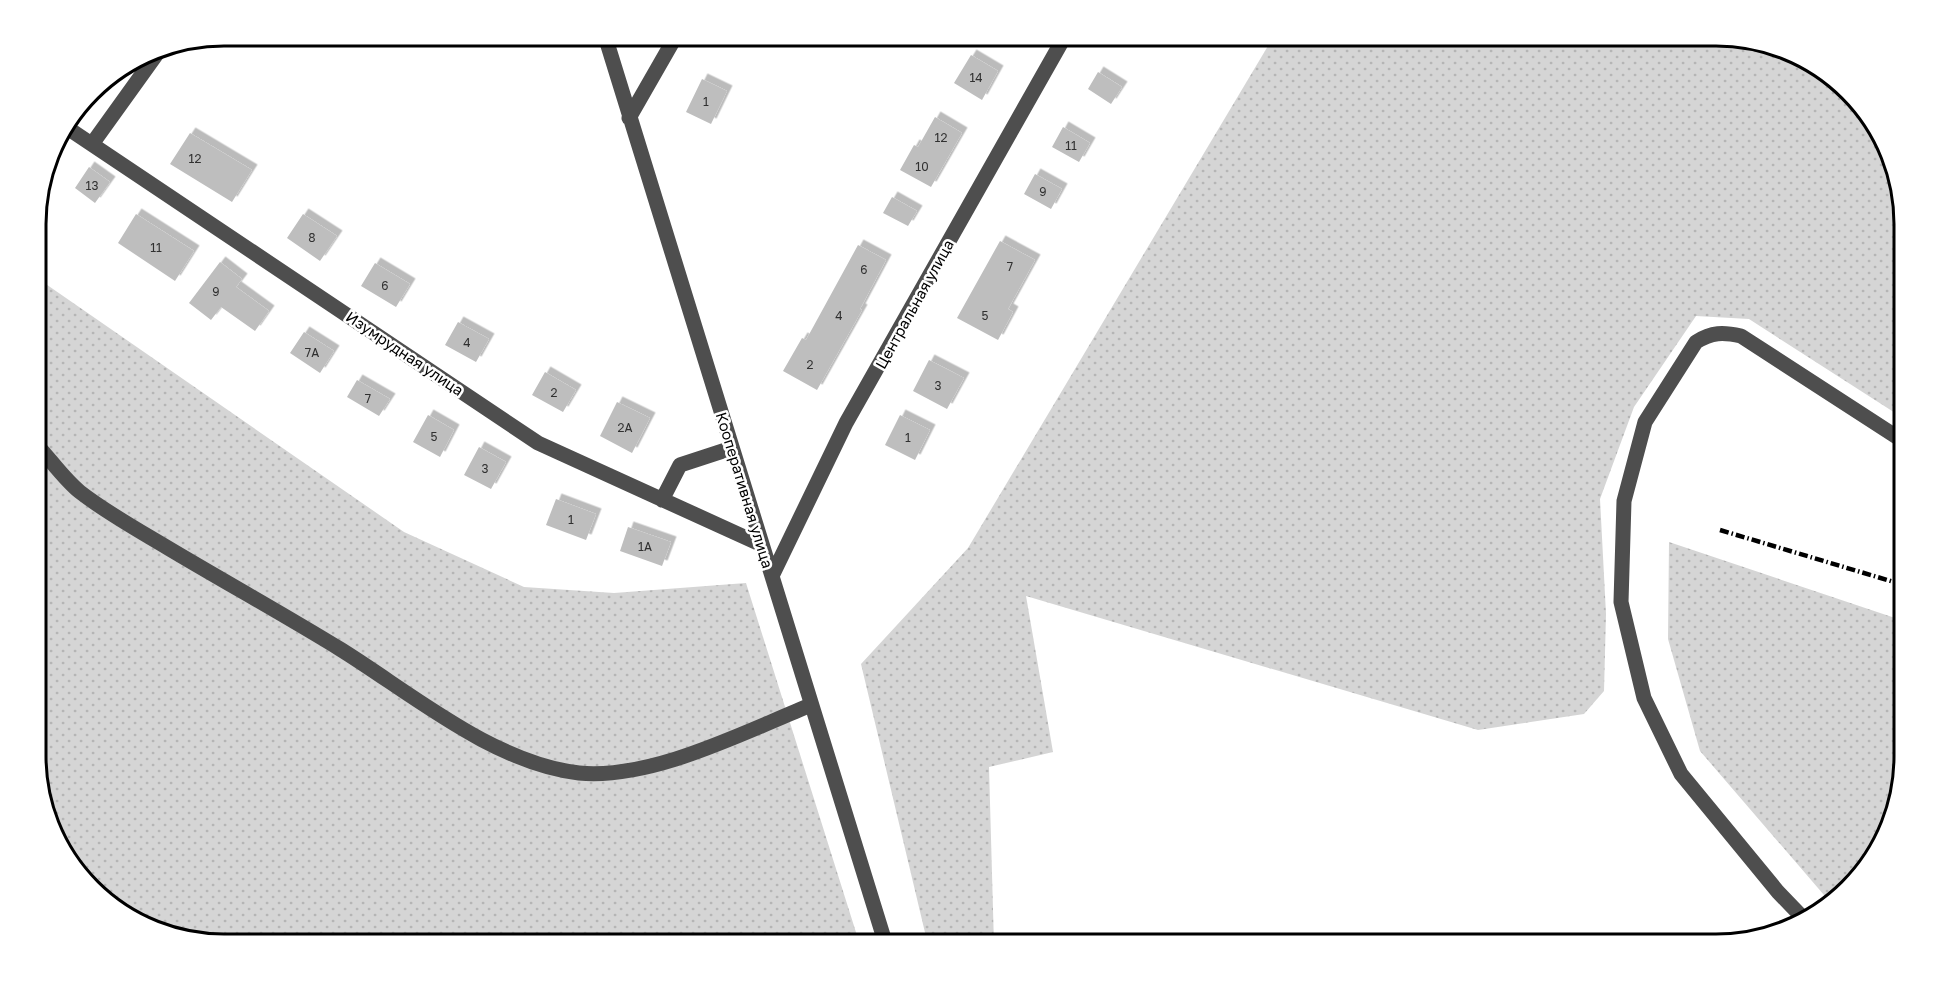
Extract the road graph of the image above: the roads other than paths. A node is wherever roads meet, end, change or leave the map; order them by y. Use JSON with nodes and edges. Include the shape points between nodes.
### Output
{"nodes":[{"id":1,"x":1059,"y":46,"type":"edge"},
{"id":2,"x":607,"y":47,"type":"edge"},
{"id":3,"x":670,"y":47,"type":"edge"},
{"id":4,"x":150,"y":63,"type":"edge"},
{"id":5,"x":629,"y":118,"type":"junction"},
{"id":6,"x":73,"y":131,"type":"edge"},
{"id":7,"x":92,"y":144,"type":"junction"},
{"id":8,"x":1894,"y":435,"type":"edge"},
{"id":9,"x":732,"y":448,"type":"junction"},
{"id":10,"x":47,"y":455,"type":"edge"},
{"id":11,"x":662,"y":500,"type":"junction"},
{"id":12,"x":762,"y":545,"type":"junction"},
{"id":13,"x":772,"y":576,"type":"junction"},
{"id":14,"x":811,"y":705,"type":"junction"},
{"id":15,"x":1799,"y":914,"type":"edge"},
{"id":16,"x":883,"y":934,"type":"edge"}],
"edges":[{"from":1,"to":13,"type":"street","name":"Центральная улица","via":[[846,423]]},
{"from":2,"to":5,"type":"street","name":"Кооперативная улица"},
{"from":3,"to":5,"type":"street"},
{"from":4,"to":7,"type":"street"},
{"from":5,"to":9,"type":"street","name":"Кооперативная улица"},
{"from":6,"to":7,"type":"street","name":"Изумрудная улица"},
{"from":7,"to":11,"type":"street","name":"Изумрудная улица","via":[[538,443]]},
{"from":8,"to":15,"type":"street","via":[[1741,336],[1723,332],[1706,336],[1696,342],[1645,422],[1624,501],[1621,602],[1644,698],[1681,774]]},
{"from":9,"to":11,"type":"street","via":[[680,465]]},
{"from":9,"to":12,"type":"street","name":"Кооперативная улица"},
{"from":10,"to":14,"type":"street","via":[[78,490],[120,519],[340,649],[502,751],[533,763],[579,772],[615,773],[713,746]]},
{"from":11,"to":12,"type":"street","name":"Изумрудная улица"},
{"from":12,"to":13,"type":"street","name":"Кооперативная улица"},
{"from":13,"to":14,"type":"street","name":"Кооперативная улица"},
{"from":14,"to":16,"type":"street","name":"Кооперативная улица"}]}
